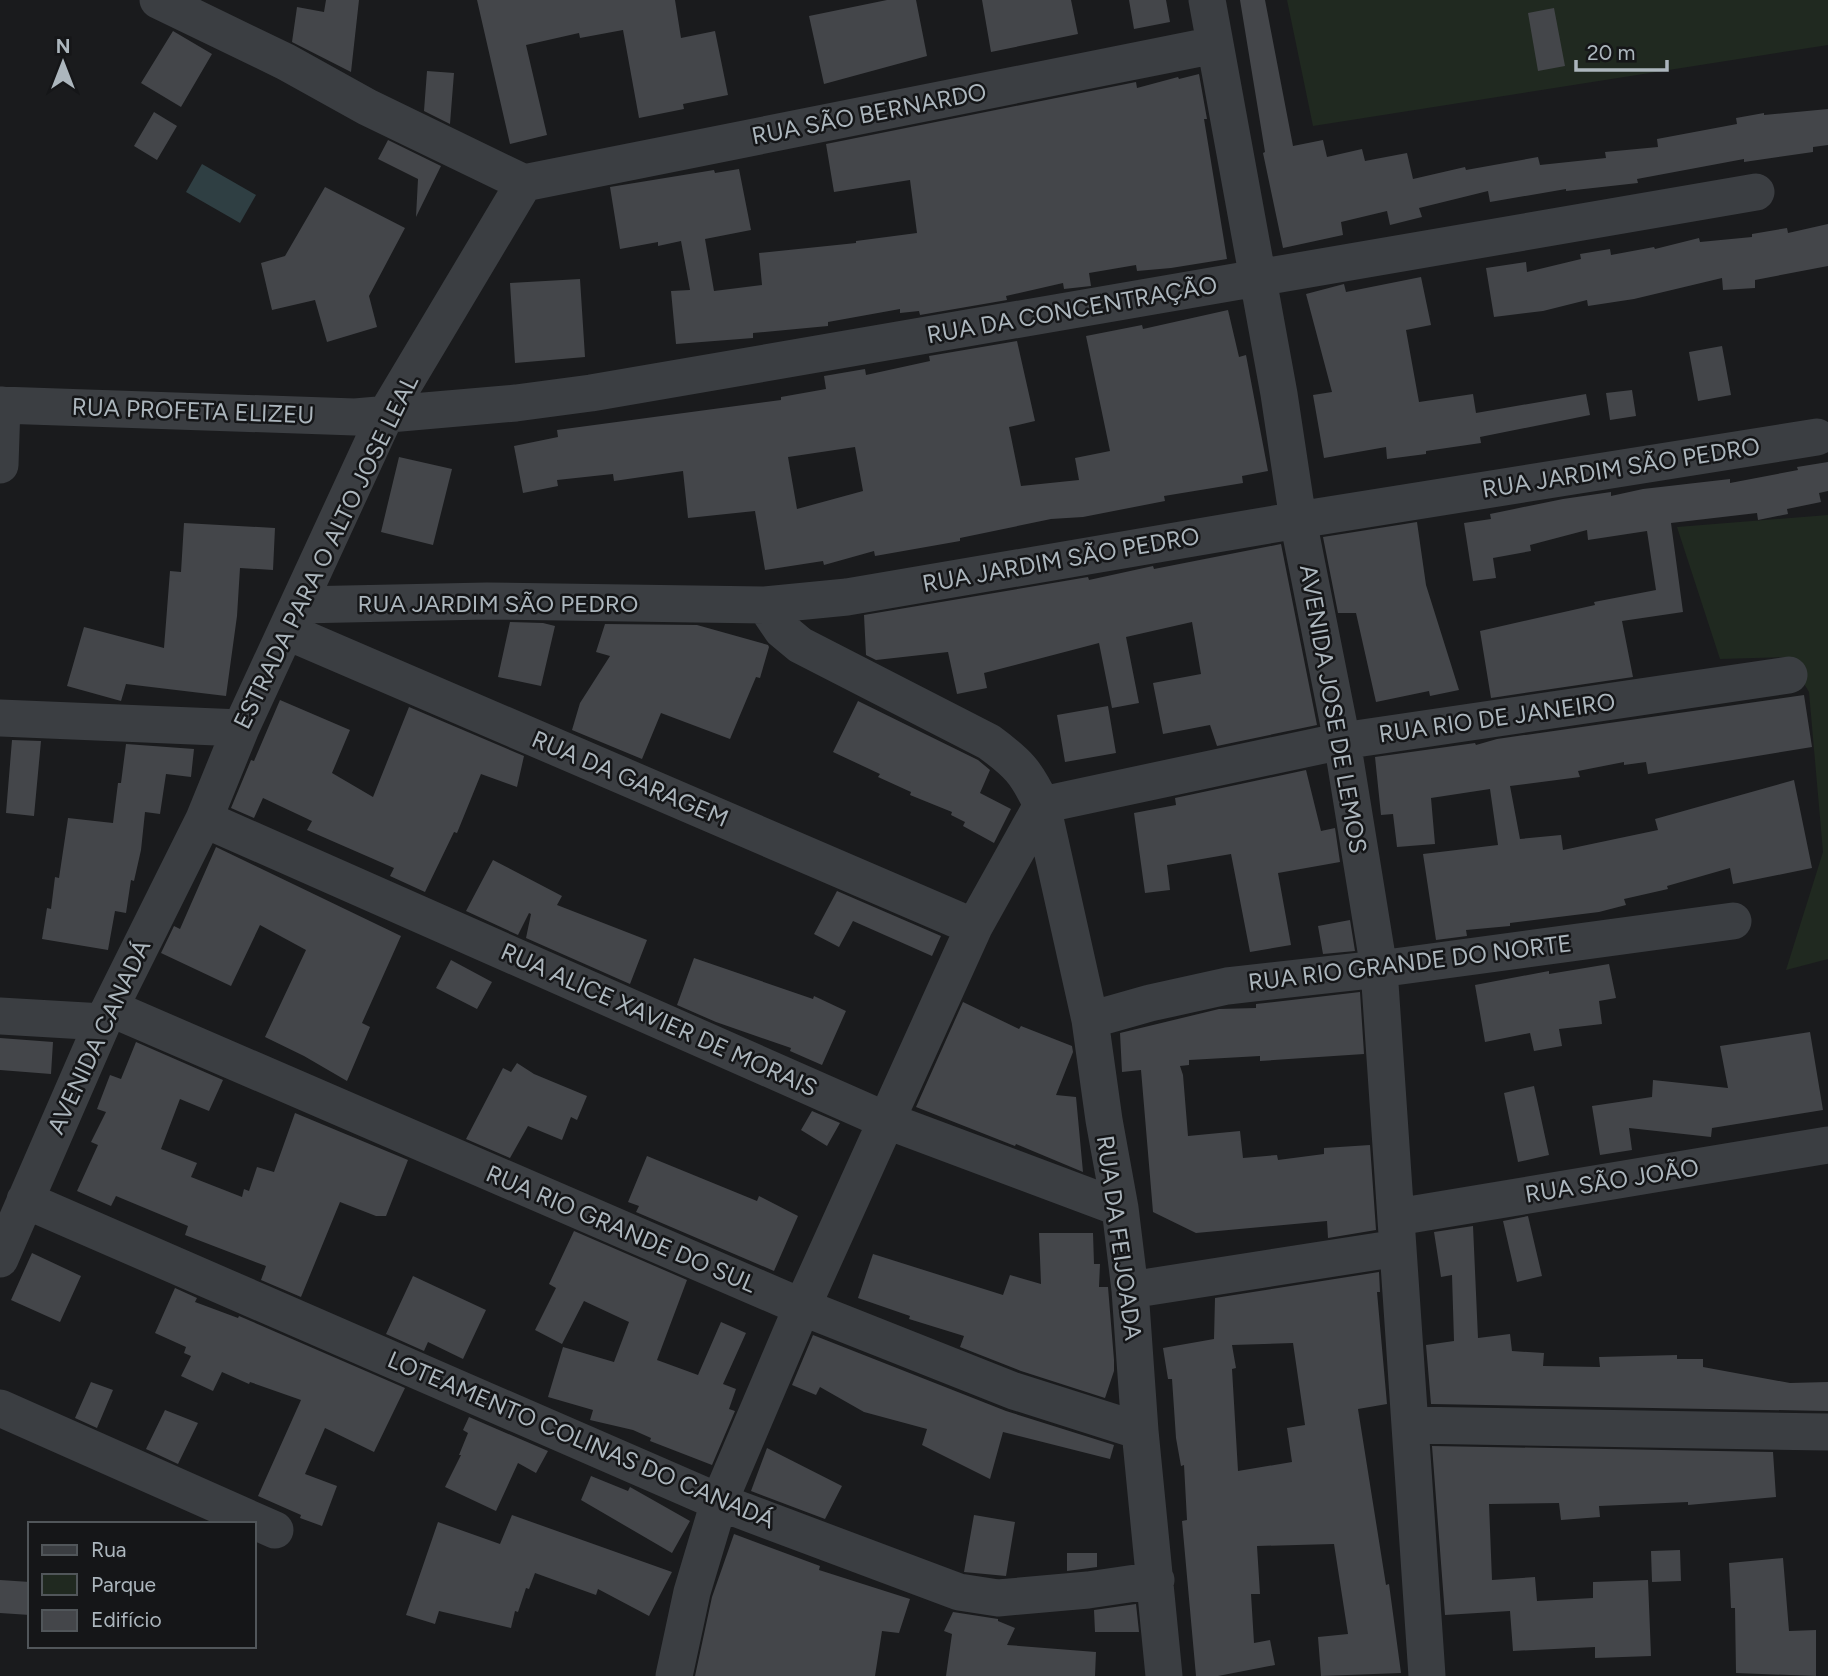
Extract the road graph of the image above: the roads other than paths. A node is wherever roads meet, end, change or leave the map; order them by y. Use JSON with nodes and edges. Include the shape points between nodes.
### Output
{"nodes":[{"id":1,"x":158,"y":0,"type":"edge"},
{"id":2,"x":1207,"y":0,"type":"edge"},
{"id":3,"x":1215,"y":45,"type":"junction"},
{"id":4,"x":524,"y":183,"type":"junction"},
{"id":5,"x":1756,"y":192,"type":"dead end"},
{"id":6,"x":1258,"y":278,"type":"junction"},
{"id":7,"x":1,"y":405,"type":"edge"},
{"id":8,"x":385,"y":416,"type":"junction"},
{"id":9,"x":1817,"y":437,"type":"dead end"},
{"id":10,"x":0,"y":465,"type":"edge"},
{"id":11,"x":1298,"y":520,"type":"junction"},
{"id":12,"x":765,"y":606,"type":"junction"},
{"id":13,"x":293,"y":618,"type":"junction"},
{"id":14,"x":1789,"y":675,"type":"dead end"},
{"id":15,"x":0,"y":718,"type":"edge"},
{"id":16,"x":241,"y":728,"type":"junction"},
{"id":17,"x":1342,"y":741,"type":"junction"},
{"id":18,"x":1042,"y":805,"type":"junction"},
{"id":19,"x":204,"y":818,"type":"junction"},
{"id":20,"x":1733,"y":920,"type":"dead end"},
{"id":21,"x":974,"y":927,"type":"junction"},
{"id":22,"x":1379,"y":969,"type":"junction"},
{"id":23,"x":107,"y":1015,"type":"junction"},
{"id":24,"x":0,"y":1016,"type":"edge"},
{"id":25,"x":1090,"y":1020,"type":"junction"},
{"id":26,"x":885,"y":1120,"type":"junction"},
{"id":27,"x":1828,"y":1145,"type":"edge"},
{"id":28,"x":25,"y":1200,"type":"junction"},
{"id":29,"x":1120,"y":1208,"type":"junction"},
{"id":30,"x":1397,"y":1232,"type":"junction"},
{"id":31,"x":0,"y":1259,"type":"edge"},
{"id":32,"x":1130,"y":1290,"type":"junction"},
{"id":33,"x":802,"y":1307,"type":"junction"},
{"id":34,"x":0,"y":1408,"type":"edge"},
{"id":35,"x":1411,"y":1425,"type":"junction"},
{"id":36,"x":1140,"y":1431,"type":"junction"},
{"id":37,"x":1828,"y":1432,"type":"edge"},
{"id":38,"x":719,"y":1502,"type":"junction"},
{"id":39,"x":275,"y":1530,"type":"dead end"},
{"id":40,"x":1156,"y":1580,"type":"junction"},
{"id":41,"x":674,"y":1676,"type":"edge"},
{"id":42,"x":1164,"y":1676,"type":"edge"},
{"id":43,"x":1427,"y":1676,"type":"edge"}],
"edges":[{"from":1,"to":4,"type":"street"},
{"from":2,"to":3,"type":"street","name":"AVENIDA JOSE DE LEMOS"},
{"from":3,"to":4,"type":"street","name":"RUA SÃO BERNARDO"},
{"from":3,"to":6,"type":"street","name":"AVENIDA JOSE DE LEMOS"},
{"from":4,"to":8,"type":"street","name":"ESTRADA PARA O ALTO JOSE LEAL"},
{"from":5,"to":6,"type":"street","name":"RUA DA CONCENTRAÇÃO"},
{"from":6,"to":8,"type":"street","name":"RUA DA CONCENTRAÇÃO","via":[[591,393]]},
{"from":6,"to":11,"type":"street","name":"AVENIDA JOSE DE LEMOS"},
{"from":7,"to":8,"type":"street","name":"RUA PROFETA ELIZEU"},
{"from":7,"to":10,"type":"street"},
{"from":8,"to":13,"type":"street","name":"ESTRADA PARA O ALTO JOSE LEAL"},
{"from":9,"to":11,"type":"street","name":"RUA JARDIM SÃO PEDRO"},
{"from":11,"to":12,"type":"street","name":"RUA JARDIM SÃO PEDRO","via":[[847,597]]},
{"from":11,"to":17,"type":"street","name":"AVENIDA JOSE DE LEMOS"},
{"from":12,"to":13,"type":"street","name":"RUA JARDIM SÃO PEDRO","via":[[487,601]]},
{"from":12,"to":18,"type":"street","name":"RUA DA FEIJOADA","via":[[800,645],[1009,756],[1027,774]]},
{"from":13,"to":16,"type":"street","name":"ESTRADA PARA O ALTO JOSE LEAL"},
{"from":13,"to":21,"type":"street","name":"RUA DA GARAGEM"},
{"from":14,"to":17,"type":"street","name":"RUA RIO DE JANEIRO"},
{"from":15,"to":16,"type":"street"},
{"from":16,"to":19,"type":"street","name":"ESTRADA PARA O ALTO JOSE LEAL"},
{"from":17,"to":18,"type":"street","name":"RUA RIO DE JANEIRO"},
{"from":17,"to":22,"type":"street","name":"AVENIDA JOSE DE LEMOS"},
{"from":18,"to":21,"type":"street"},
{"from":18,"to":25,"type":"street","name":"RUA DA FEIJOADA"},
{"from":19,"to":23,"type":"street","name":"AVENIDA CANADÁ"},
{"from":19,"to":26,"type":"street","name":"RUA ALICE XAVIER DE MORAIS"},
{"from":20,"to":22,"type":"street","name":"RUA RIO GRANDE DO NORTE"},
{"from":21,"to":26,"type":"street"},
{"from":22,"to":25,"type":"street","name":"RUA RIO GRANDE DO NORTE","via":[[1227,986]]},
{"from":22,"to":30,"type":"street","name":"AVENIDA JOSE DE LEMOS"},
{"from":23,"to":24,"type":"street"},
{"from":23,"to":28,"type":"street","name":"AVENIDA CANADÁ"},
{"from":23,"to":33,"type":"street","name":"RUA RIO GRANDE DO SUL"},
{"from":25,"to":29,"type":"street","name":"RUA DA FEIJOADA"},
{"from":26,"to":29,"type":"street","name":"RUA ALICE XAVIER DE MORAIS"},
{"from":26,"to":33,"type":"street"},
{"from":27,"to":30,"type":"street","name":"RUA SÃO JOÃO"},
{"from":28,"to":31,"type":"street","name":"AVENIDA CANADÁ"},
{"from":28,"to":38,"type":"street","name":"LOTEAMENTO COLINAS DO CANADÁ"},
{"from":29,"to":32,"type":"street","name":"RUA DA FEIJOADA"},
{"from":30,"to":32,"type":"street","name":"RUA SÃO JOÃO"},
{"from":30,"to":35,"type":"street","name":"AVENIDA JOSE DE LEMOS"},
{"from":32,"to":36,"type":"street","name":"RUA DA FEIJOADA"},
{"from":33,"to":36,"type":"street","name":"RUA RIO GRANDE DO SUL","via":[[1014,1391]]},
{"from":33,"to":38,"type":"street"},
{"from":34,"to":39,"type":"street"},
{"from":35,"to":37,"type":"street"},
{"from":35,"to":43,"type":"street"},
{"from":36,"to":40,"type":"street","name":"RUA DA FEIJOADA"},
{"from":38,"to":40,"type":"street","name":"LOTEAMENTO COLINAS DO CANADÁ","via":[[959,1592],[998,1598]]},
{"from":38,"to":41,"type":"street","via":[[692,1592]]},
{"from":40,"to":42,"type":"street","name":"RUA DA FEIJOADA"}]}
